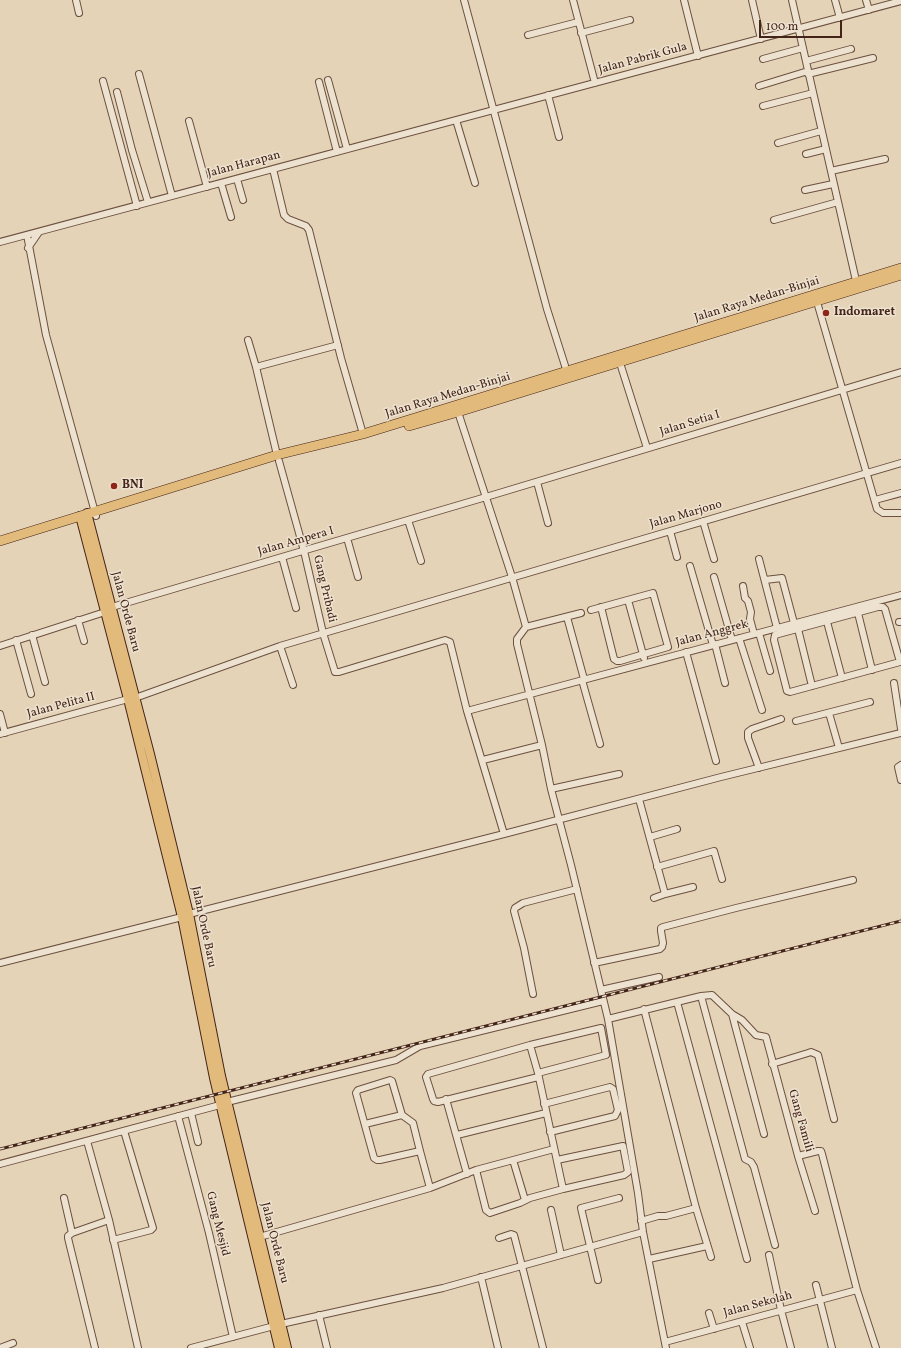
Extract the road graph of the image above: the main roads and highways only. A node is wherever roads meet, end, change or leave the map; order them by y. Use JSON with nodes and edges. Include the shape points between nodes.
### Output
{"nodes":[{"id":1,"x":901,"y":268,"type":"edge"},
{"id":2,"x":901,"y":275,"type":"edge"},
{"id":3,"x":857,"y":286,"type":"junction"},
{"id":4,"x":532,"y":386,"type":"junction"},
{"id":5,"x":278,"y":458,"type":"junction"},
{"id":6,"x":88,"y":516,"type":"junction"},
{"id":7,"x":0,"y":541,"type":"edge"},
{"id":8,"x":0,"y":547,"type":"edge"},
{"id":9,"x":278,"y":1325,"type":"junction"},
{"id":10,"x":280,"y":1348,"type":"edge"},
{"id":11,"x":287,"y":1348,"type":"edge"}],
"edges":[{"from":1,"to":3,"type":"highway","name":"Jalan Raya Medan-Binjai"},
{"from":2,"to":3,"type":"highway","name":"Jalan Raya Medan-Binjai"},
{"from":3,"to":4,"type":"highway","name":"Jalan Raya Medan-Binjai","via":[[567,372]]},
{"from":3,"to":4,"type":"highway","name":"Jalan Raya Medan-Binjai","via":[[817,302],[620,363]]},
{"from":4,"to":5,"type":"highway","name":"Jalan Raya Medan-Binjai"},
{"from":4,"to":5,"type":"highway","name":"Jalan Raya Medan-Binjai","via":[[458,412],[334,448]]},
{"from":5,"to":6,"type":"highway","name":"Jalan Raya Medan-Binjai"},
{"from":6,"to":7,"type":"highway","name":"Jalan Raya Medan-Binjai"},
{"from":6,"to":8,"type":"highway","name":"Jalan Raya Medan-Binjai"},
{"from":6,"to":9,"type":"main road","name":"Jalan Orde Baru","via":[[108,610],[186,915],[224,1104]]},
{"from":9,"to":10,"type":"main road","name":"Jalan Orde Baru"},
{"from":9,"to":11,"type":"main road","name":"Jalan Orde Baru"}]}
